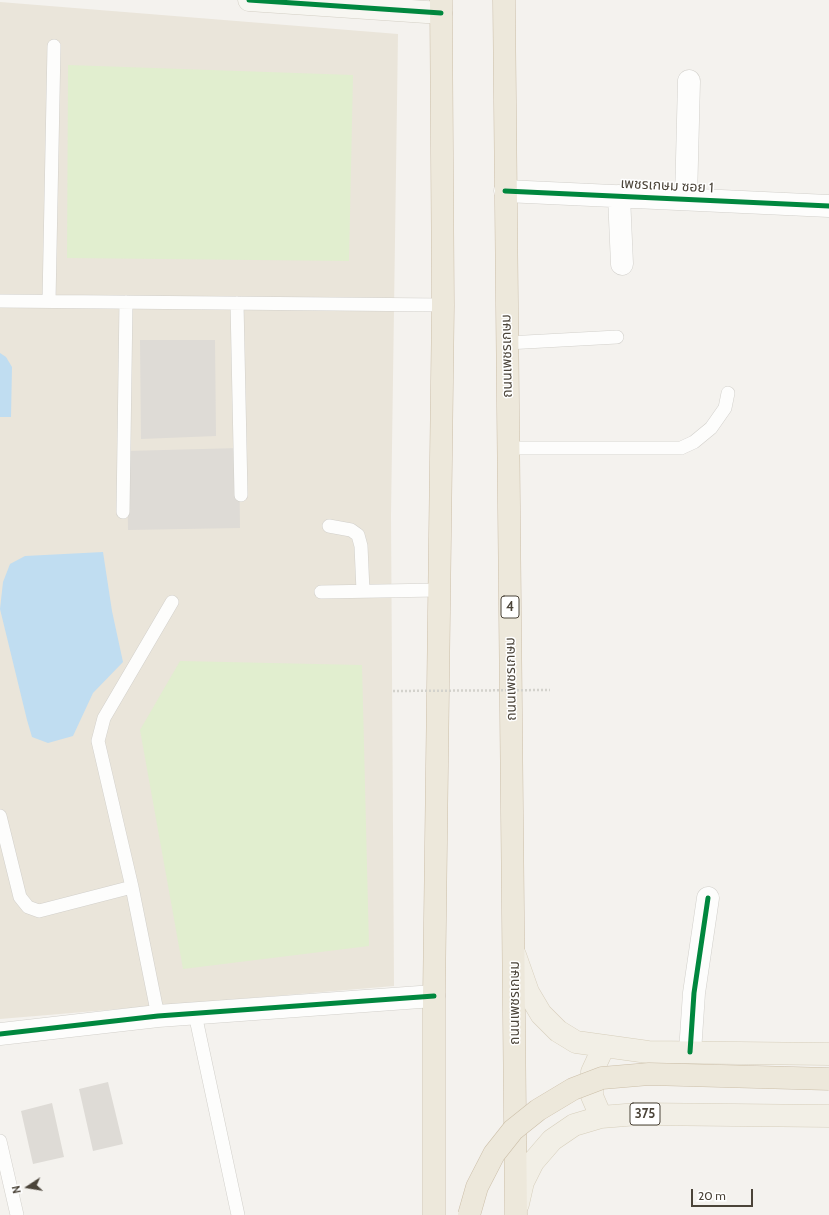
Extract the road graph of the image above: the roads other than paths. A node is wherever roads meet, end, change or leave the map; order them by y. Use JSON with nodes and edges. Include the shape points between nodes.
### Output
{"nodes":[{"id":1,"x":260,"y":0,"type":"edge"},
{"id":2,"x":504,"y":0,"type":"edge"},
{"id":3,"x":441,"y":6,"type":"edge"},
{"id":4,"x":54,"y":46,"type":"dead end"},
{"id":5,"x":689,"y":81,"type":"dead end"},
{"id":6,"x":505,"y":191,"type":"junction"},
{"id":7,"x":618,"y":196,"type":"junction"},
{"id":8,"x":686,"y":199,"type":"junction"},
{"id":9,"x":829,"y":206,"type":"edge"},
{"id":10,"x":622,"y":264,"type":"dead end"},
{"id":11,"x":0,"y":301,"type":"edge"},
{"id":12,"x":49,"y":301,"type":"junction"},
{"id":13,"x":126,"y":302,"type":"junction"},
{"id":14,"x":237,"y":303,"type":"junction"},
{"id":15,"x":443,"y":305,"type":"junction"},
{"id":16,"x":617,"y":337,"type":"dead end"},
{"id":17,"x":507,"y":343,"type":"junction"},
{"id":18,"x":728,"y":393,"type":"dead end"},
{"id":19,"x":509,"y":448,"type":"junction"},
{"id":20,"x":241,"y":496,"type":"dead end"},
{"id":21,"x":123,"y":512,"type":"dead end"},
{"id":22,"x":329,"y":526,"type":"dead end"},
{"id":23,"x":439,"y":590,"type":"junction"},
{"id":24,"x":321,"y":592,"type":"dead end"},
{"id":25,"x":362,"y":592,"type":"junction"},
{"id":26,"x":172,"y":602,"type":"dead end"},
{"id":27,"x":0,"y":816,"type":"edge"},
{"id":28,"x":132,"y":887,"type":"junction"},
{"id":29,"x":708,"y":898,"type":"dead end"},
{"id":30,"x":515,"y":955,"type":"junction"},
{"id":31,"x":434,"y":996,"type":"junction"},
{"id":32,"x":195,"y":1014,"type":"junction"},
{"id":33,"x":158,"y":1016,"type":"junction"},
{"id":34,"x":0,"y":1034,"type":"edge"},
{"id":35,"x":604,"y":1046,"type":"junction"},
{"id":36,"x":690,"y":1052,"type":"junction"},
{"id":37,"x":829,"y":1054,"type":"edge"},
{"id":38,"x":829,"y":1079,"type":"edge"},
{"id":39,"x":829,"y":1116,"type":"edge"},
{"id":40,"x":601,"y":1117,"type":"junction"},
{"id":41,"x":0,"y":1141,"type":"edge"},
{"id":42,"x":516,"y":1214,"type":"edge"},
{"id":43,"x":16,"y":1215,"type":"edge"},
{"id":44,"x":238,"y":1215,"type":"edge"},
{"id":45,"x":434,"y":1215,"type":"edge"},
{"id":46,"x":469,"y":1215,"type":"edge"}],
"edges":[{"from":1,"to":3,"type":"street"},
{"from":2,"to":6,"type":"highway","name":"ถนนเพชรเกษม","number":"4"},
{"from":3,"to":15,"type":"highway"},
{"from":4,"to":12,"type":"lane"},
{"from":5,"to":8,"type":"street"},
{"from":6,"to":7,"type":"street","name":"เพชรเกษม ซอย 1"},
{"from":6,"to":17,"type":"highway","name":"ถนนเพชรเกษม","number":"4"},
{"from":7,"to":8,"type":"street","name":"เพชรเกษม ซอย 1"},
{"from":7,"to":10,"type":"street"},
{"from":8,"to":9,"type":"street","name":"เพชรเกษม ซอย 1"},
{"from":11,"to":12,"type":"lane"},
{"from":12,"to":13,"type":"lane"},
{"from":13,"to":14,"type":"lane"},
{"from":13,"to":21,"type":"lane"},
{"from":14,"to":15,"type":"lane"},
{"from":14,"to":20,"type":"lane"},
{"from":15,"to":23,"type":"highway"},
{"from":16,"to":17,"type":"lane"},
{"from":17,"to":19,"type":"highway","name":"ถนนเพชรเกษม","number":"4"},
{"from":18,"to":19,"type":"lane","via":[[725,408],[711,428],[694,442],[681,448]]},
{"from":19,"to":30,"type":"highway","name":"ถนนเพชรเกษม","number":"4"},
{"from":22,"to":25,"type":"lane","via":[[351,530],[358,535],[361,546]]},
{"from":23,"to":25,"type":"lane"},
{"from":23,"to":31,"type":"highway"},
{"from":24,"to":25,"type":"lane"},
{"from":26,"to":28,"type":"lane","via":[[104,718],[98,741]]},
{"from":27,"to":28,"type":"lane","via":[[20,897],[28,906],[39,911]]},
{"from":28,"to":33,"type":"lane"},
{"from":29,"to":36,"type":"street","via":[[694,993]]},
{"from":30,"to":35,"type":"main road","via":[[528,992],[540,1014],[558,1031],[576,1042]]},
{"from":30,"to":42,"type":"highway","name":"ถนนเพชรเกษม","number":"4"},
{"from":31,"to":32,"type":"street"},
{"from":31,"to":45,"type":"highway"},
{"from":32,"to":33,"type":"street"},
{"from":32,"to":44,"type":"lane"},
{"from":33,"to":34,"type":"street"},
{"from":35,"to":36,"type":"main road","via":[[648,1052]]},
{"from":35,"to":40,"type":"main road","via":[[595,1063],[592,1079],[592,1096]]},
{"from":36,"to":37,"type":"main road"},
{"from":38,"to":46,"type":"highway","bridge":true,"via":[[650,1074],[602,1078],[580,1086],[538,1110],[513,1130],[490,1160],[477,1187]]},
{"from":39,"to":40,"type":"main road","number":"375","via":[[638,1114]]},
{"from":40,"to":42,"type":"main road","number":"375","via":[[574,1125],[552,1140],[533,1162],[523,1182]]},
{"from":41,"to":43,"type":"lane"}]}
